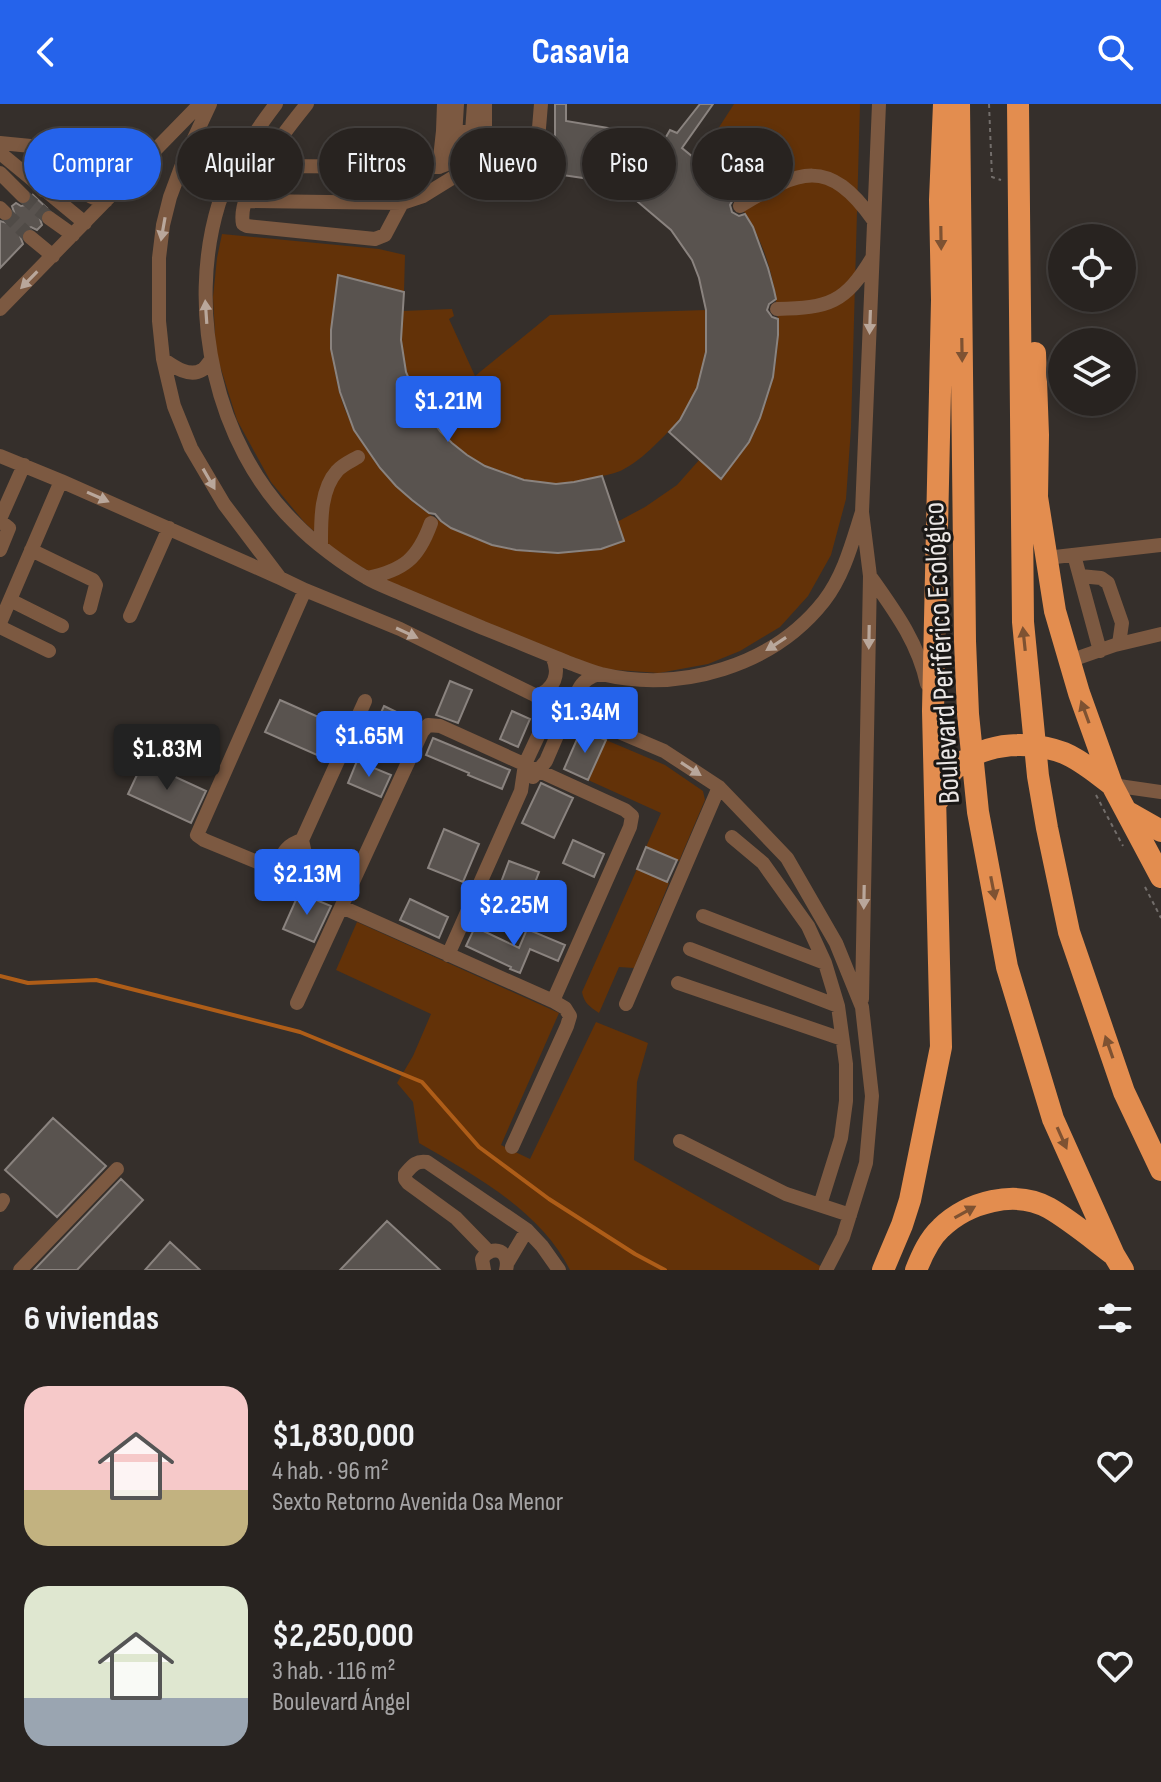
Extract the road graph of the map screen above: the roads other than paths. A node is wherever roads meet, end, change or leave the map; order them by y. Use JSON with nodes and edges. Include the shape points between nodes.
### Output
{"nodes":[{"id":1,"x":178,"y":104,"type":"edge"},
{"id":2,"x":200,"y":104,"type":"edge"},
{"id":3,"x":210,"y":104,"type":"edge"},
{"id":4,"x":276,"y":104,"type":"edge"},
{"id":5,"x":307,"y":104,"type":"edge"},
{"id":6,"x":444,"y":104,"type":"edge"},
{"id":7,"x":457,"y":104,"type":"edge"},
{"id":8,"x":474,"y":104,"type":"edge"},
{"id":9,"x":485,"y":104,"type":"edge"},
{"id":10,"x":541,"y":104,"type":"edge"},
{"id":11,"x":879,"y":104,"type":"edge"},
{"id":12,"x":944,"y":104,"type":"edge"},
{"id":13,"x":959,"y":104,"type":"edge"},
{"id":14,"x":1018,"y":104,"type":"edge"},
{"id":15,"x":1029,"y":104,"type":"edge"},
{"id":16,"x":189,"y":115,"type":"junction"},
{"id":17,"x":195,"y":128,"type":"edge"},
{"id":18,"x":199,"y":128,"type":"edge"},
{"id":19,"x":288,"y":128,"type":"edge"},
{"id":20,"x":451,"y":128,"type":"edge"},
{"id":21,"x":478,"y":128,"type":"edge"},
{"id":22,"x":480,"y":128,"type":"edge"},
{"id":23,"x":538,"y":128,"type":"edge"},
{"id":24,"x":450,"y":131,"type":"edge"},
{"id":25,"x":0,"y":143,"type":"edge"},
{"id":26,"x":24,"y":145,"type":"edge"},
{"id":27,"x":0,"y":153,"type":"edge"},
{"id":28,"x":450,"y":160,"type":"edge"},
{"id":29,"x":303,"y":166,"type":"edge"},
{"id":30,"x":24,"y":174,"type":"edge"},
{"id":31,"x":177,"y":178,"type":"edge"},
{"id":32,"x":450,"y":180,"type":"edge"},
{"id":33,"x":3,"y":181,"type":"edge"},
{"id":34,"x":23,"y":196,"type":"tunnel mouth"},
{"id":35,"x":56,"y":200,"type":"tunnel mouth"},
{"id":36,"x":102,"y":200,"type":"edge"},
{"id":37,"x":106,"y":201,"type":"junction"},
{"id":38,"x":245,"y":201,"type":"joint"},
{"id":39,"x":402,"y":203,"type":"junction"},
{"id":40,"x":740,"y":206,"type":"dead end"},
{"id":41,"x":49,"y":218,"type":"tunnel mouth"},
{"id":42,"x":874,"y":221,"type":"junction"},
{"id":43,"x":85,"y":223,"type":"junction"},
{"id":44,"x":73,"y":235,"type":"junction"},
{"id":45,"x":30,"y":237,"type":"tunnel mouth"},
{"id":46,"x":53,"y":256,"type":"junction"},
{"id":47,"x":872,"y":257,"type":"junction"},
{"id":48,"x":0,"y":309,"type":"edge"},
{"id":49,"x":777,"y":309,"type":"dead end"},
{"id":50,"x":163,"y":359,"type":"junction"},
{"id":51,"x":211,"y":360,"type":"junction"},
{"id":52,"x":0,"y":456,"type":"edge"},
{"id":53,"x":358,"y":457,"type":"dead end"},
{"id":54,"x":24,"y":465,"type":"junction"},
{"id":55,"x":61,"y":481,"type":"junction"},
{"id":56,"x":862,"y":512,"type":"junction"},
{"id":57,"x":0,"y":520,"type":"edge"},
{"id":58,"x":431,"y":523,"type":"dead end"},
{"id":59,"x":169,"y":528,"type":"junction"},
{"id":60,"x":321,"y":545,"type":"junction"},
{"id":61,"x":1161,"y":545,"type":"edge"},
{"id":62,"x":0,"y":550,"type":"edge"},
{"id":63,"x":31,"y":550,"type":"junction"},
{"id":64,"x":1074,"y":555,"type":"junction"},
{"id":65,"x":1046,"y":558,"type":"junction"},
{"id":66,"x":870,"y":576,"type":"junction"},
{"id":67,"x":1080,"y":576,"type":"junction"},
{"id":68,"x":280,"y":578,"type":"junction"},
{"id":69,"x":367,"y":578,"type":"junction"},
{"id":70,"x":305,"y":590,"type":"junction"},
{"id":71,"x":10,"y":600,"type":"junction"},
{"id":72,"x":90,"y":608,"type":"dead end"},
{"id":73,"x":130,"y":616,"type":"dead end"},
{"id":74,"x":0,"y":625,"type":"edge"},
{"id":75,"x":62,"y":626,"type":"dead end"},
{"id":76,"x":1161,"y":634,"type":"edge"},
{"id":77,"x":1119,"y":644,"type":"junction"},
{"id":78,"x":49,"y":651,"type":"dead end"},
{"id":79,"x":1100,"y":651,"type":"junction"},
{"id":80,"x":552,"y":656,"type":"junction"},
{"id":81,"x":1069,"y":661,"type":"junction"},
{"id":82,"x":600,"y":674,"type":"junction"},
{"id":83,"x":536,"y":696,"type":"junction"},
{"id":84,"x":365,"y":701,"type":"dead end"},
{"id":85,"x":553,"y":704,"type":"junction"},
{"id":86,"x":933,"y":711,"type":"junction"},
{"id":87,"x":575,"y":713,"type":"junction"},
{"id":88,"x":532,"y":768,"type":"junction"},
{"id":89,"x":1112,"y":785,"type":"junction"},
{"id":90,"x":719,"y":787,"type":"junction"},
{"id":91,"x":1161,"y":792,"type":"edge"},
{"id":92,"x":936,"y":809,"type":"junction"},
{"id":93,"x":1125,"y":811,"type":"junction"},
{"id":94,"x":1161,"y":831,"type":"edge"},
{"id":95,"x":732,"y":837,"type":"dead end"},
{"id":96,"x":302,"y":840,"type":"junction"},
{"id":97,"x":275,"y":870,"type":"junction"},
{"id":98,"x":1161,"y":877,"type":"edge"},
{"id":99,"x":342,"y":907,"type":"junction"},
{"id":100,"x":703,"y":916,"type":"dead end"},
{"id":101,"x":690,"y":949,"type":"dead end"},
{"id":102,"x":448,"y":955,"type":"junction"},
{"id":103,"x":825,"y":963,"type":"junction"},
{"id":104,"x":678,"y":983,"type":"dead end"},
{"id":105,"x":553,"y":1001,"type":"junction"},
{"id":106,"x":297,"y":1003,"type":"dead end"},
{"id":107,"x":626,"y":1004,"type":"dead end"},
{"id":108,"x":838,"y":1006,"type":"junction"},
{"id":109,"x":862,"y":1007,"type":"junction"},
{"id":110,"x":842,"y":1039,"type":"junction"},
{"id":111,"x":680,"y":1141,"type":"dead end"},
{"id":112,"x":512,"y":1147,"type":"dead end"},
{"id":113,"x":117,"y":1169,"type":"dead end"},
{"id":114,"x":1161,"y":1170,"type":"edge"},
{"id":115,"x":820,"y":1205,"type":"junction"},
{"id":116,"x":850,"y":1215,"type":"junction"},
{"id":117,"x":527,"y":1230,"type":"junction"},
{"id":118,"x":489,"y":1252,"type":"junction"},
{"id":119,"x":1118,"y":1263,"type":"edge"},
{"id":120,"x":507,"y":1267,"type":"edge"},
{"id":121,"x":20,"y":1270,"type":"edge"},
{"id":122,"x":484,"y":1270,"type":"edge"},
{"id":123,"x":559,"y":1270,"type":"edge"},
{"id":124,"x":826,"y":1270,"type":"edge"},
{"id":125,"x":883,"y":1270,"type":"edge"},
{"id":126,"x":916,"y":1270,"type":"edge"}],
"edges":[{"from":1,"to":16,"type":"street"},
{"from":2,"to":16,"type":"street"},
{"from":3,"to":18,"type":"street"},
{"from":51,"to":4,"type":"street","one_way":true,"via":[[205,286],[220,203],[234,169]]},
{"from":5,"to":19,"type":"street"},
{"from":6,"to":24,"type":"street"},
{"from":7,"to":20,"type":"street"},
{"from":8,"to":21,"type":"street"},
{"from":9,"to":22,"type":"street"},
{"from":10,"to":23,"type":"street"},
{"from":11,"to":42,"type":"street"},
{"from":12,"to":86,"type":"highway","one_way":true},
{"from":13,"to":119,"type":"highway","name":"Boulevard Periférico Ecológico","one_way":true,"via":[[965,641],[978,812],[1007,967],[1053,1119]]},
{"from":114,"to":14,"type":"highway","one_way":true,"via":[[1124,1092],[1069,932],[1038,776],[1023,622]]},
{"from":15,"to":65,"type":"highway","via":[[1037,497]]},
{"from":16,"to":17,"type":"street"},
{"from":16,"to":37,"type":"street"},
{"from":25,"to":26,"type":"street"},
{"from":27,"to":30,"type":"street"},
{"from":28,"to":29,"type":"street","via":[[439,167]]},
{"from":31,"to":50,"type":"street","one_way":true,"via":[[159,258]]},
{"from":32,"to":39,"type":"street"},
{"from":33,"to":34,"type":"street"},
{"from":35,"to":43,"type":"street"},
{"from":36,"to":37,"type":"street"},
{"from":37,"to":43,"type":"street"},
{"from":38,"to":39,"type":"street"},
{"from":38,"to":39,"type":"street","via":[[241,219],[247,226],[375,239],[385,235]]},
{"from":40,"to":42,"type":"street","via":[[806,174],[840,183]]},
{"from":41,"to":44,"type":"street"},
{"from":42,"to":47,"type":"street"},
{"from":43,"to":44,"type":"street"},
{"from":44,"to":46,"type":"street"},
{"from":45,"to":46,"type":"street"},
{"from":46,"to":48,"type":"street","one_way":true},
{"from":47,"to":49,"type":"street","via":[[845,294],[808,308]]},
{"from":47,"to":56,"type":"street","one_way":true},
{"from":50,"to":51,"type":"street","via":[[194,373]]},
{"from":50,"to":68,"type":"street","one_way":true,"via":[[191,448],[224,504]]},
{"from":51,"to":60,"type":"street","via":[[233,431],[252,468],[294,523]]},
{"from":52,"to":54,"type":"street"},
{"from":53,"to":60,"type":"street","via":[[336,472],[329,484]]},
{"from":54,"to":55,"type":"street"},
{"from":54,"to":57,"type":"street"},
{"from":55,"to":59,"type":"street","one_way":true},
{"from":55,"to":63,"type":"street"},
{"from":56,"to":66,"type":"street"},
{"from":56,"to":82,"type":"street","one_way":true,"via":[[843,571],[826,599],[774,646],[714,672],[680,679]]},
{"from":57,"to":62,"type":"street","via":[[9,528]]},
{"from":58,"to":69,"type":"street","via":[[417,554],[406,564]]},
{"from":59,"to":68,"type":"street"},
{"from":59,"to":73,"type":"street"},
{"from":60,"to":69,"type":"street"},
{"from":61,"to":64,"type":"street"},
{"from":63,"to":71,"type":"street"},
{"from":63,"to":72,"type":"street","via":[[93,580]]},
{"from":64,"to":65,"type":"street"},
{"from":64,"to":67,"type":"street"},
{"from":65,"to":81,"type":"highway"},
{"from":66,"to":86,"type":"street","via":[[914,644]]},
{"from":66,"to":109,"type":"street","one_way":true},
{"from":67,"to":77,"type":"street","via":[[1108,583],[1122,623]]},
{"from":67,"to":79,"type":"street"},
{"from":68,"to":70,"type":"street"},
{"from":69,"to":80,"type":"street"},
{"from":70,"to":83,"type":"street","one_way":true,"via":[[400,629]]},
{"from":70,"to":97,"type":"street","via":[[197,835]]},
{"from":71,"to":74,"type":"street"},
{"from":71,"to":75,"type":"street"},
{"from":74,"to":78,"type":"street"},
{"from":76,"to":77,"type":"street"},
{"from":77,"to":79,"type":"street"},
{"from":79,"to":81,"type":"street"},
{"from":80,"to":82,"type":"street"},
{"from":80,"to":83,"type":"street","via":[[555,681]]},
{"from":89,"to":81,"type":"highway","one_way":true},
{"from":82,"to":87,"type":"street","via":[[586,679],[578,691]]},
{"from":83,"to":85,"type":"street"},
{"from":84,"to":96,"type":"street"},
{"from":85,"to":87,"type":"street"},
{"from":85,"to":88,"type":"street"},
{"from":86,"to":92,"type":"highway"},
{"from":87,"to":88,"type":"street","via":[[546,761]]},
{"from":87,"to":90,"type":"street","one_way":true,"via":[[664,751]]},
{"from":88,"to":99,"type":"street","via":[[428,725]]},
{"from":88,"to":102,"type":"street"},
{"from":88,"to":105,"type":"street","via":[[632,816]]},
{"from":89,"to":91,"type":"street"},
{"from":89,"to":92,"type":"highway","via":[[1064,753],[1007,745],[959,764],[944,783]]},
{"from":89,"to":93,"type":"highway"},
{"from":90,"to":107,"type":"street"},
{"from":90,"to":109,"type":"street","via":[[787,858],[836,943]]},
{"from":92,"to":125,"type":"highway","via":[[941,1047],[910,1200]]},
{"from":93,"to":94,"type":"highway"},
{"from":93,"to":98,"type":"highway"},
{"from":95,"to":103,"type":"street","via":[[763,863],[808,926]]},
{"from":96,"to":97,"type":"street","via":[[285,850]]},
{"from":96,"to":97,"type":"street","via":[[306,858],[301,875]]},
{"from":99,"to":102,"type":"street"},
{"from":99,"to":106,"type":"street"},
{"from":100,"to":103,"type":"street"},
{"from":101,"to":108,"type":"street"},
{"from":102,"to":105,"type":"street"},
{"from":103,"to":108,"type":"street"},
{"from":104,"to":110,"type":"street"},
{"from":105,"to":112,"type":"street","via":[[570,1016]]},
{"from":108,"to":110,"type":"street"},
{"from":109,"to":116,"type":"street","via":[[872,1096],[866,1163]]},
{"from":110,"to":115,"type":"street","via":[[846,1101],[841,1138]]},
{"from":111,"to":115,"type":"street","via":[[786,1194]]},
{"from":113,"to":121,"type":"street"},
{"from":115,"to":116,"type":"street"},
{"from":116,"to":124,"type":"street"},
{"from":117,"to":118,"type":"street","via":[[427,1162],[415,1163],[405,1174],[408,1183],[456,1218]]},
{"from":117,"to":120,"type":"street"},
{"from":117,"to":123,"type":"street"},
{"from":118,"to":120,"type":"street","via":[[503,1253]]},
{"from":118,"to":122,"type":"street","via":[[482,1259]]},
{"from":126,"to":119,"type":"highway","one_way":true,"via":[[939,1229],[959,1213],[983,1203],[1027,1199],[1049,1208]]}]}
